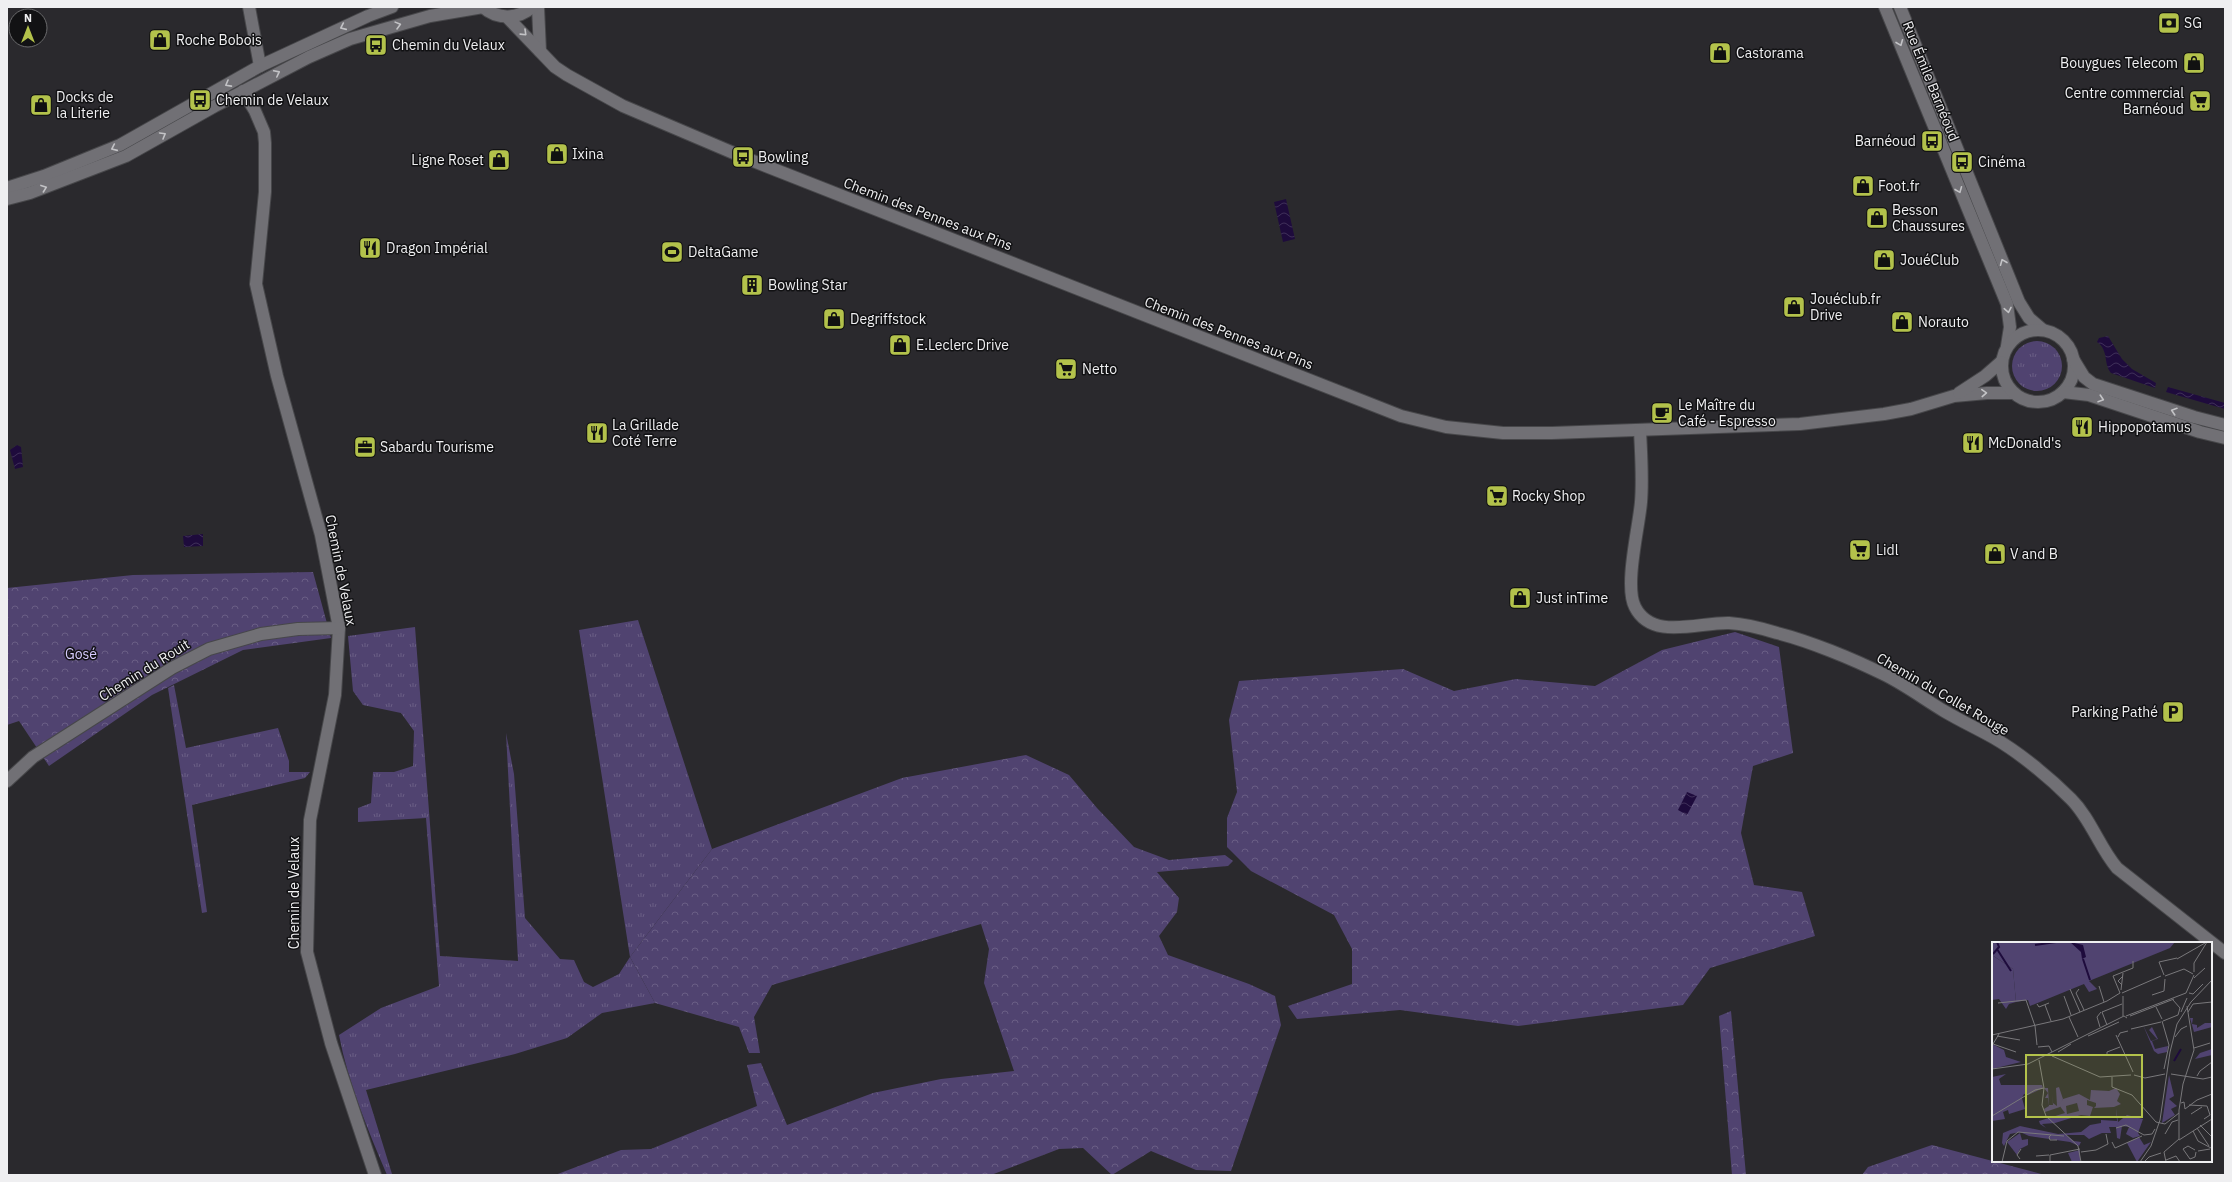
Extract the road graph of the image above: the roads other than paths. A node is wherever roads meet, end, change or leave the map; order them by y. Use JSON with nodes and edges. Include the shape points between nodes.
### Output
{"nodes":[{"id":1,"x":249,"y":7,"type":"edge"},
{"id":2,"x":392,"y":7,"type":"edge"},
{"id":3,"x":483,"y":7,"type":"edge"},
{"id":4,"x":532,"y":7,"type":"edge"},
{"id":5,"x":538,"y":7,"type":"edge"},
{"id":6,"x":1885,"y":7,"type":"edge"},
{"id":7,"x":1900,"y":7,"type":"edge"},
{"id":8,"x":507,"y":17,"type":"junction"},
{"id":9,"x":540,"y":51,"type":"junction"},
{"id":10,"x":260,"y":66,"type":"junction"},
{"id":11,"x":243,"y":91,"type":"junction"},
{"id":12,"x":7,"y":188,"type":"edge"},
{"id":13,"x":7,"y":199,"type":"edge"},
{"id":14,"x":2043,"y":330,"type":"junction"},
{"id":15,"x":2007,"y":346,"type":"junction"},
{"id":16,"x":2073,"y":359,"type":"junction"},
{"id":17,"x":2001,"y":362,"type":"junction"},
{"id":18,"x":2063,"y":392,"type":"junction"},
{"id":19,"x":2013,"y":393,"type":"junction"},
{"id":20,"x":1954,"y":396,"type":"junction"},
{"id":21,"x":2225,"y":425,"type":"edge"},
{"id":22,"x":1640,"y":430,"type":"junction"},
{"id":23,"x":2225,"y":438,"type":"edge"},
{"id":24,"x":339,"y":628,"type":"junction"},
{"id":25,"x":7,"y":781,"type":"edge"},
{"id":26,"x":2211,"y":942,"type":"edge"},
{"id":27,"x":2212,"y":943,"type":"edge"},
{"id":28,"x":2225,"y":953,"type":"edge"},
{"id":29,"x":375,"y":1175,"type":"edge"}],
"edges":[{"from":1,"to":10,"type":"street"},
{"from":2,"to":10,"type":"street","one_way":true,"via":[[360,19]]},
{"from":3,"to":8,"type":"street","via":[[496,15]]},
{"from":11,"to":3,"type":"street","one_way":true,"via":[[355,37],[430,16]]},
{"from":4,"to":8,"type":"street","via":[[519,15]]},
{"from":5,"to":9,"type":"street"},
{"from":6,"to":15,"type":"street","name":"Rue Émile Barnéoud","one_way":true,"via":[[2007,304],[2010,327]]},
{"from":14,"to":7,"type":"street","name":"Rue Émile Barnéoud","one_way":true,"via":[[2029,318],[2019,302]]},
{"from":8,"to":9,"type":"street","name":"Chemin des Pennes aux Pins","one_way":true},
{"from":9,"to":22,"type":"street","name":"Chemin des Pennes aux Pins","via":[[567,75],[655,121],[1401,416],[1425,424],[1478,432]]},
{"from":10,"to":12,"type":"street","one_way":true,"via":[[120,145]]},
{"from":13,"to":11,"type":"street","one_way":true,"via":[[50,186],[126,156]]},
{"from":11,"to":24,"type":"street","name":"Chemin de Velaux","via":[[264,132],[265,143],[265,192],[256,284],[276,376],[321,535]]},
{"from":14,"to":15,"type":"street","via":[[2023,333]]},
{"from":14,"to":16,"type":"street","via":[[2051,332],[2064,342]]},
{"from":15,"to":17,"type":"street"},
{"from":16,"to":18,"type":"street","via":[[2074,370]]},
{"from":21,"to":16,"type":"street","one_way":true,"via":[[2093,384],[2084,377]]},
{"from":17,"to":19,"type":"street","via":[[2004,379]]},
{"from":17,"to":20,"type":"street","name":"Chemin des Pennes aux Pins"},
{"from":18,"to":19,"type":"street","via":[[2050,400],[2036,402],[2024,400]]},
{"from":18,"to":23,"type":"street","one_way":true,"via":[[2089,395]]},
{"from":20,"to":19,"type":"street","name":"Chemin des Pennes aux Pins","one_way":true},
{"from":20,"to":22,"type":"street","name":"Chemin des Pennes aux Pins","via":[[1911,409],[1828,422]]},
{"from":22,"to":26,"type":"street","name":"Chemin du Collet Rouge","via":[[1642,484],[1635,533],[1632,591],[1635,607],[1646,621],[1665,628],[1714,623],[1746,625],[1810,643],[1883,674],[1996,739],[2033,767],[2071,799],[2083,813],[2107,856],[2117,868]]},
{"from":24,"to":25,"type":"street","name":"Chemin du Rouit","via":[[268,633],[209,649],[172,668],[33,757]]},
{"from":24,"to":29,"type":"street","name":"Chemin de Velaux","via":[[335,695],[310,820],[307,952],[332,1043]]},
{"from":27,"to":28,"type":"street","name":"Chemin du Collet Rouge"}]}
